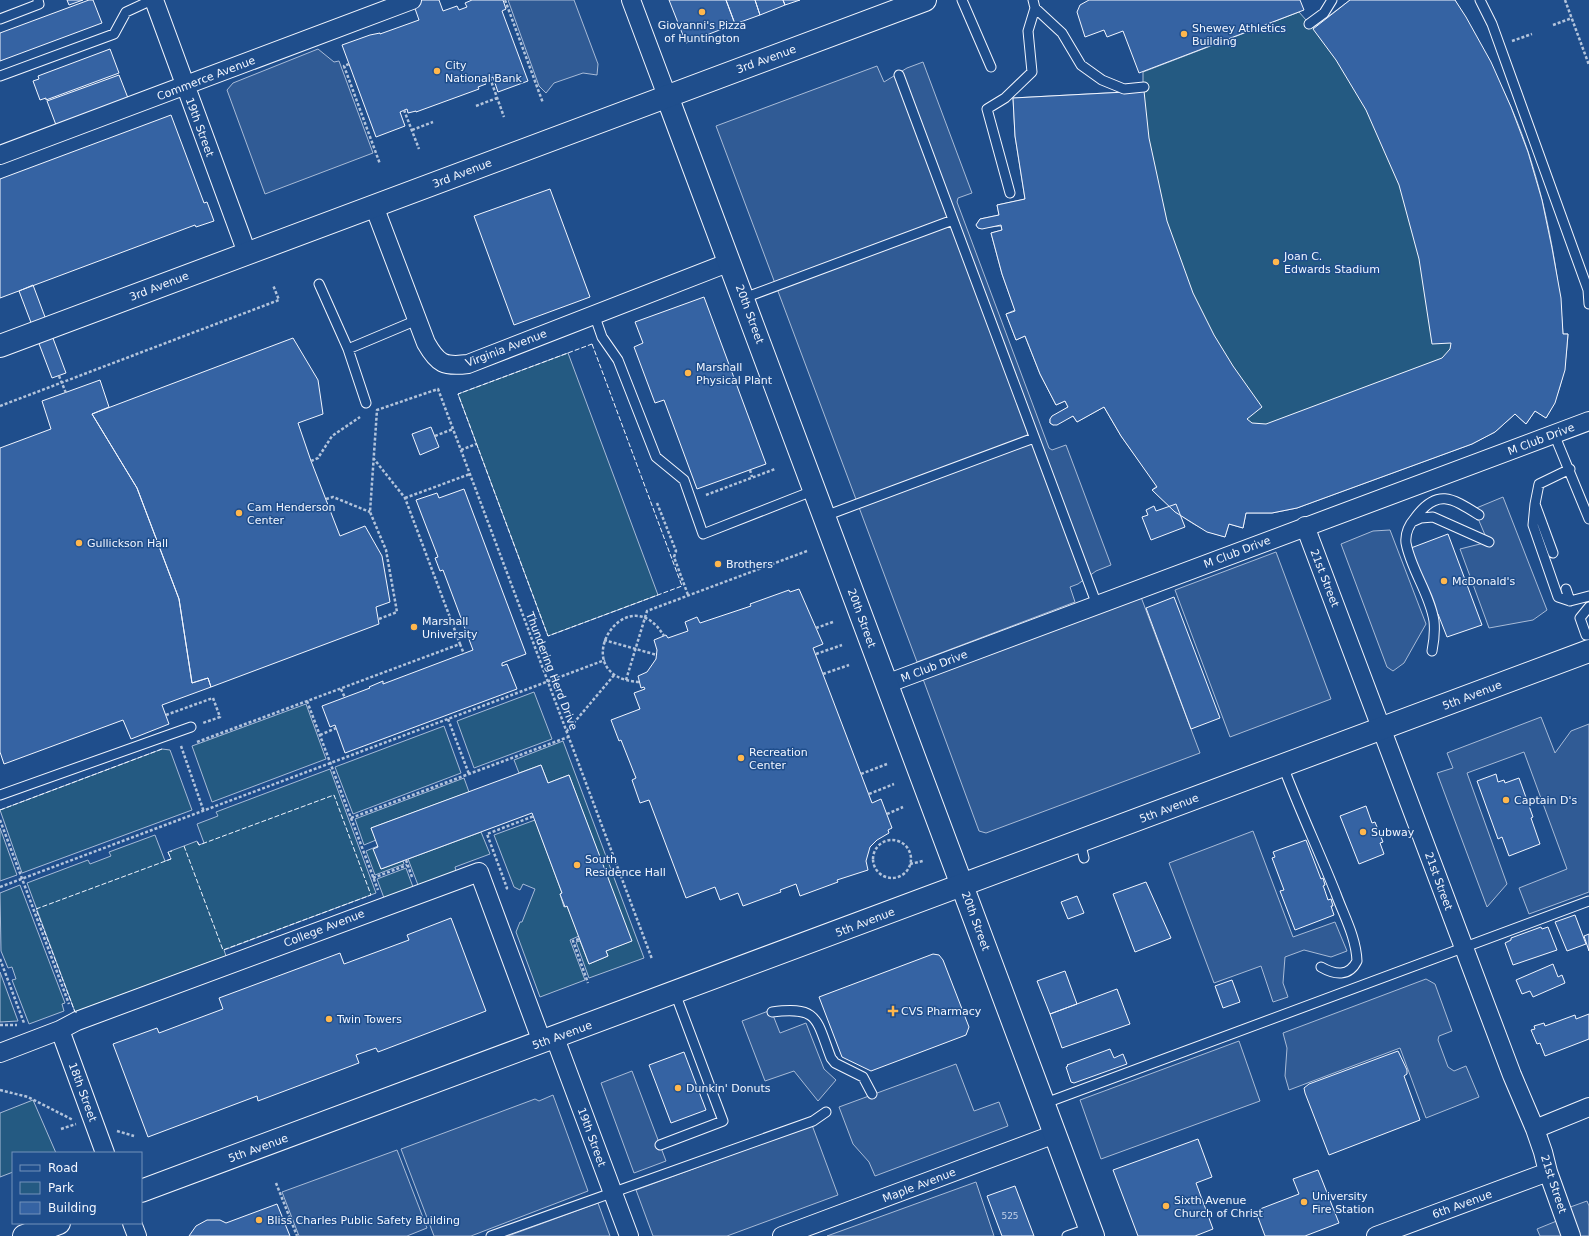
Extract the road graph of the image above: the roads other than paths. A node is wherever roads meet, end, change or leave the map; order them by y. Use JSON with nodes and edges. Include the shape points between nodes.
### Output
{"nodes":[{"id":1,"x":38,"y":0,"type":"edge"},
{"id":2,"x":153,"y":0,"type":"edge"},
{"id":3,"x":412,"y":0,"type":"edge"},
{"id":4,"x":631,"y":0,"type":"edge"},
{"id":5,"x":925,"y":0,"type":"edge"},
{"id":6,"x":962,"y":0,"type":"edge"},
{"id":7,"x":1332,"y":0,"type":"edge"},
{"id":8,"x":1480,"y":0,"type":"edge"},
{"id":9,"x":393,"y":4,"type":"edge"},
{"id":10,"x":1034,"y":4,"type":"edge"},
{"id":11,"x":0,"y":19,"type":"edge"},
{"id":12,"x":1309,"y":24,"type":"dead end"},
{"id":13,"x":990,"y":67,"type":"dead end"},
{"id":14,"x":899,"y":75,"type":"dead end"},
{"id":15,"x":0,"y":76,"type":"edge"},
{"id":16,"x":185,"y":85,"type":"junction"},
{"id":17,"x":1144,"y":87,"type":"dead end"},
{"id":18,"x":667,"y":96,"type":"junction"},
{"id":19,"x":0,"y":155,"type":"edge"},
{"id":20,"x":1010,"y":193,"type":"dead end"},
{"id":21,"x":374,"y":206,"type":"junction"},
{"id":22,"x":953,"y":220,"type":"junction"},
{"id":23,"x":247,"y":253,"type":"junction"},
{"id":24,"x":730,"y":262,"type":"junction"},
{"id":25,"x":319,"y":284,"type":"dead end"},
{"id":26,"x":744,"y":298,"type":"junction"},
{"id":27,"x":1589,"y":304,"type":"edge"},
{"id":28,"x":594,"y":314,"type":"junction"},
{"id":29,"x":417,"y":320,"type":"junction"},
{"id":30,"x":0,"y":346,"type":"edge"},
{"id":31,"x":348,"y":349,"type":"junction"},
{"id":32,"x":366,"y":404,"type":"dead end"},
{"id":33,"x":1589,"y":421,"type":"edge"},
{"id":34,"x":1554,"y":434,"type":"junction"},
{"id":35,"x":1034,"y":438,"type":"junction"},
{"id":36,"x":1570,"y":469,"type":"junction"},
{"id":37,"x":815,"y":490,"type":"junction"},
{"id":38,"x":1535,"y":504,"type":"junction"},
{"id":39,"x":825,"y":516,"type":"junction"},
{"id":40,"x":1479,"y":516,"type":"dead end"},
{"id":41,"x":1589,"y":519,"type":"edge"},
{"id":42,"x":1411,"y":523,"type":"junction"},
{"id":43,"x":1305,"y":526,"type":"junction"},
{"id":44,"x":1489,"y":542,"type":"dead end"},
{"id":45,"x":1553,"y":553,"type":"dead end"},
{"id":46,"x":1566,"y":588,"type":"dead end"},
{"id":47,"x":1589,"y":597,"type":"edge"},
{"id":48,"x":1570,"y":601,"type":"junction"},
{"id":49,"x":1097,"y":605,"type":"junction"},
{"id":50,"x":1589,"y":606,"type":"edge"},
{"id":51,"x":1589,"y":635,"type":"edge"},
{"id":52,"x":1432,"y":651,"type":"dead end"},
{"id":53,"x":1589,"y":652,"type":"edge"},
{"id":54,"x":886,"y":684,"type":"junction"},
{"id":55,"x":191,"y":727,"type":"dead end"},
{"id":56,"x":1382,"y":729,"type":"junction"},
{"id":57,"x":1283,"y":766,"type":"junction"},
{"id":58,"x":0,"y":795,"type":"edge"},
{"id":59,"x":962,"y":885,"type":"junction"},
{"id":60,"x":1589,"y":901,"type":"edge"},
{"id":61,"x":1464,"y":947,"type":"junction"},
{"id":62,"x":1321,"y":967,"type":"dead end"},
{"id":63,"x":675,"y":993,"type":"junction"},
{"id":64,"x":772,"y":1012,"type":"dead end"},
{"id":65,"x":60,"y":1030,"type":"junction"},
{"id":66,"x":548,"y":1040,"type":"junction"},
{"id":67,"x":0,"y":1053,"type":"edge"},
{"id":68,"x":872,"y":1094,"type":"dead end"},
{"id":69,"x":1043,"y":1104,"type":"junction"},
{"id":70,"x":1589,"y":1107,"type":"edge"},
{"id":71,"x":826,"y":1112,"type":"dead end"},
{"id":72,"x":1535,"y":1129,"type":"junction"},
{"id":73,"x":1055,"y":1134,"type":"junction"},
{"id":74,"x":660,"y":1145,"type":"dead end"},
{"id":75,"x":105,"y":1152,"type":"edge"},
{"id":76,"x":1548,"y":1172,"type":"junction"},
{"id":77,"x":142,"y":1191,"type":"edge"},
{"id":78,"x":613,"y":1192,"type":"junction"},
{"id":79,"x":132,"y":1224,"type":"edge"},
{"id":80,"x":50,"y":1229,"type":"edge"},
{"id":81,"x":1091,"y":1232,"type":"edge"},
{"id":82,"x":24,"y":1236,"type":"edge"},
{"id":83,"x":137,"y":1236,"type":"edge"},
{"id":84,"x":491,"y":1236,"type":"edge"},
{"id":85,"x":629,"y":1236,"type":"edge"},
{"id":86,"x":782,"y":1236,"type":"edge"},
{"id":87,"x":1067,"y":1236,"type":"edge"},
{"id":88,"x":1376,"y":1236,"type":"edge"},
{"id":89,"x":1571,"y":1236,"type":"edge"}],
"edges":[{"from":1,"to":11,"type":"lane","via":[[40,4]]},
{"from":2,"to":15,"type":"lane","via":[[126,12],[114,34]]},
{"from":2,"to":16,"type":"street","name":"19th Street"},
{"from":3,"to":9,"type":"street","name":"Commerce Avenue"},
{"from":4,"to":18,"type":"street","name":"20th Street"},
{"from":5,"to":18,"type":"main road","name":"3rd Avenue"},
{"from":6,"to":13,"type":"lane"},
{"from":7,"to":12,"type":"lane","via":[[1324,13]]},
{"from":8,"to":27,"type":"lane","via":[[1492,24],[1588,290]]},
{"from":9,"to":16,"type":"street","name":"Commerce Avenue"},
{"from":10,"to":17,"type":"lane","via":[[1062,33],[1081,65],[1102,80],[1124,89]]},
{"from":10,"to":20,"type":"lane","via":[[1028,31],[1032,72],[1005,98],[987,109]]},
{"from":14,"to":22,"type":"lane"},
{"from":16,"to":19,"type":"street","name":"Commerce Avenue"},
{"from":16,"to":23,"type":"street","name":"19th Street"},
{"from":18,"to":21,"type":"main road","name":"3rd Avenue"},
{"from":18,"to":24,"type":"main road","name":"20th Street"},
{"from":21,"to":23,"type":"main road","name":"3rd Avenue"},
{"from":21,"to":29,"type":"street","name":"Virginia Avenue"},
{"from":22,"to":26,"type":"lane"},
{"from":22,"to":35,"type":"lane"},
{"from":23,"to":30,"type":"main road","name":"3rd Avenue"},
{"from":24,"to":26,"type":"main road","name":"20th Street"},
{"from":24,"to":28,"type":"street","name":"Virginia Avenue"},
{"from":25,"to":31,"type":"lane"},
{"from":26,"to":37,"type":"main road","name":"20th Street"},
{"from":28,"to":29,"type":"street","name":"Virginia Avenue","via":[[468,364],[452,366],[433,355]]},
{"from":28,"to":37,"type":"lane","via":[[602,337],[618,360],[656,457],[684,480],[704,534]]},
{"from":29,"to":31,"type":"lane"},
{"from":31,"to":32,"type":"lane"},
{"from":33,"to":34,"type":"street","name":"M Club Drive"},
{"from":34,"to":36,"type":"lane"},
{"from":34,"to":43,"type":"street","name":"M Club Drive"},
{"from":35,"to":39,"type":"lane"},
{"from":35,"to":49,"type":"lane"},
{"from":36,"to":38,"type":"lane","via":[[1538,484]]},
{"from":36,"to":41,"type":"lane"},
{"from":37,"to":39,"type":"main road","name":"20th Street"},
{"from":38,"to":45,"type":"lane"},
{"from":38,"to":48,"type":"lane","via":[[1533,525],[1558,596]]},
{"from":39,"to":54,"type":"main road","name":"20th Street"},
{"from":40,"to":42,"type":"lane","via":[[1456,500],[1445,498],[1424,505]]},
{"from":42,"to":44,"type":"lane","via":[[1433,517]]},
{"from":42,"to":52,"type":"lane","via":[[1406,543],[1434,620]]},
{"from":43,"to":49,"type":"street","name":"M Club Drive"},
{"from":43,"to":56,"type":"street","name":"21st Street"},
{"from":46,"to":48,"type":"lane"},
{"from":47,"to":48,"type":"lane"},
{"from":49,"to":54,"type":"street","name":"M Club Drive"},
{"from":50,"to":51,"type":"lane","via":[[1580,618],[1586,635]]},
{"from":53,"to":56,"type":"main road","name":"5th Avenue"},
{"from":54,"to":59,"type":"main road","name":"20th Street"},
{"from":55,"to":58,"type":"lane"},
{"from":56,"to":57,"type":"main road","name":"5th Avenue"},
{"from":56,"to":61,"type":"street","name":"21st Street"},
{"from":57,"to":59,"type":"main road","name":"5th Avenue","via":[[1082,850]]},
{"from":57,"to":62,"type":"lane","via":[[1351,933],[1357,954],[1357,961],[1350,971],[1332,973]]},
{"from":59,"to":63,"type":"main road","name":"5th Avenue"},
{"from":59,"to":69,"type":"main road","name":"20th Street"},
{"from":60,"to":61,"type":"lane"},
{"from":61,"to":69,"type":"lane"},
{"from":61,"to":72,"type":"street","name":"21st Street"},
{"from":63,"to":66,"type":"main road","name":"5th Avenue"},
{"from":63,"to":74,"type":"lane","via":[[723,1120]]},
{"from":64,"to":68,"type":"lane","via":[[793,1009],[816,1019],[831,1058],[835,1063],[863,1077]]},
{"from":65,"to":66,"type":"street","name":"College Avenue","via":[[92,1015],[479,872]]},
{"from":65,"to":67,"type":"street","name":"College Avenue"},
{"from":65,"to":75,"type":"street","name":"18th Street"},
{"from":66,"to":77,"type":"main road","name":"5th Avenue"},
{"from":66,"to":78,"type":"street","name":"19th Street"},
{"from":69,"to":73,"type":"main road","name":"20th Street"},
{"from":70,"to":72,"type":"street"},
{"from":71,"to":78,"type":"lane","via":[[813,1121]]},
{"from":72,"to":76,"type":"street","name":"21st Street"},
{"from":73,"to":81,"type":"main road","name":"20th Street"},
{"from":73,"to":86,"type":"street","name":"Maple Avenue"},
{"from":76,"to":88,"type":"street","name":"6th Avenue"},
{"from":76,"to":89,"type":"street","name":"21st Street"},
{"from":78,"to":84,"type":"lane"},
{"from":78,"to":85,"type":"street","name":"19th Street"},
{"from":79,"to":83,"type":"street"},
{"from":80,"to":82,"type":"main road"},
{"from":81,"to":87,"type":"lane"}]}
